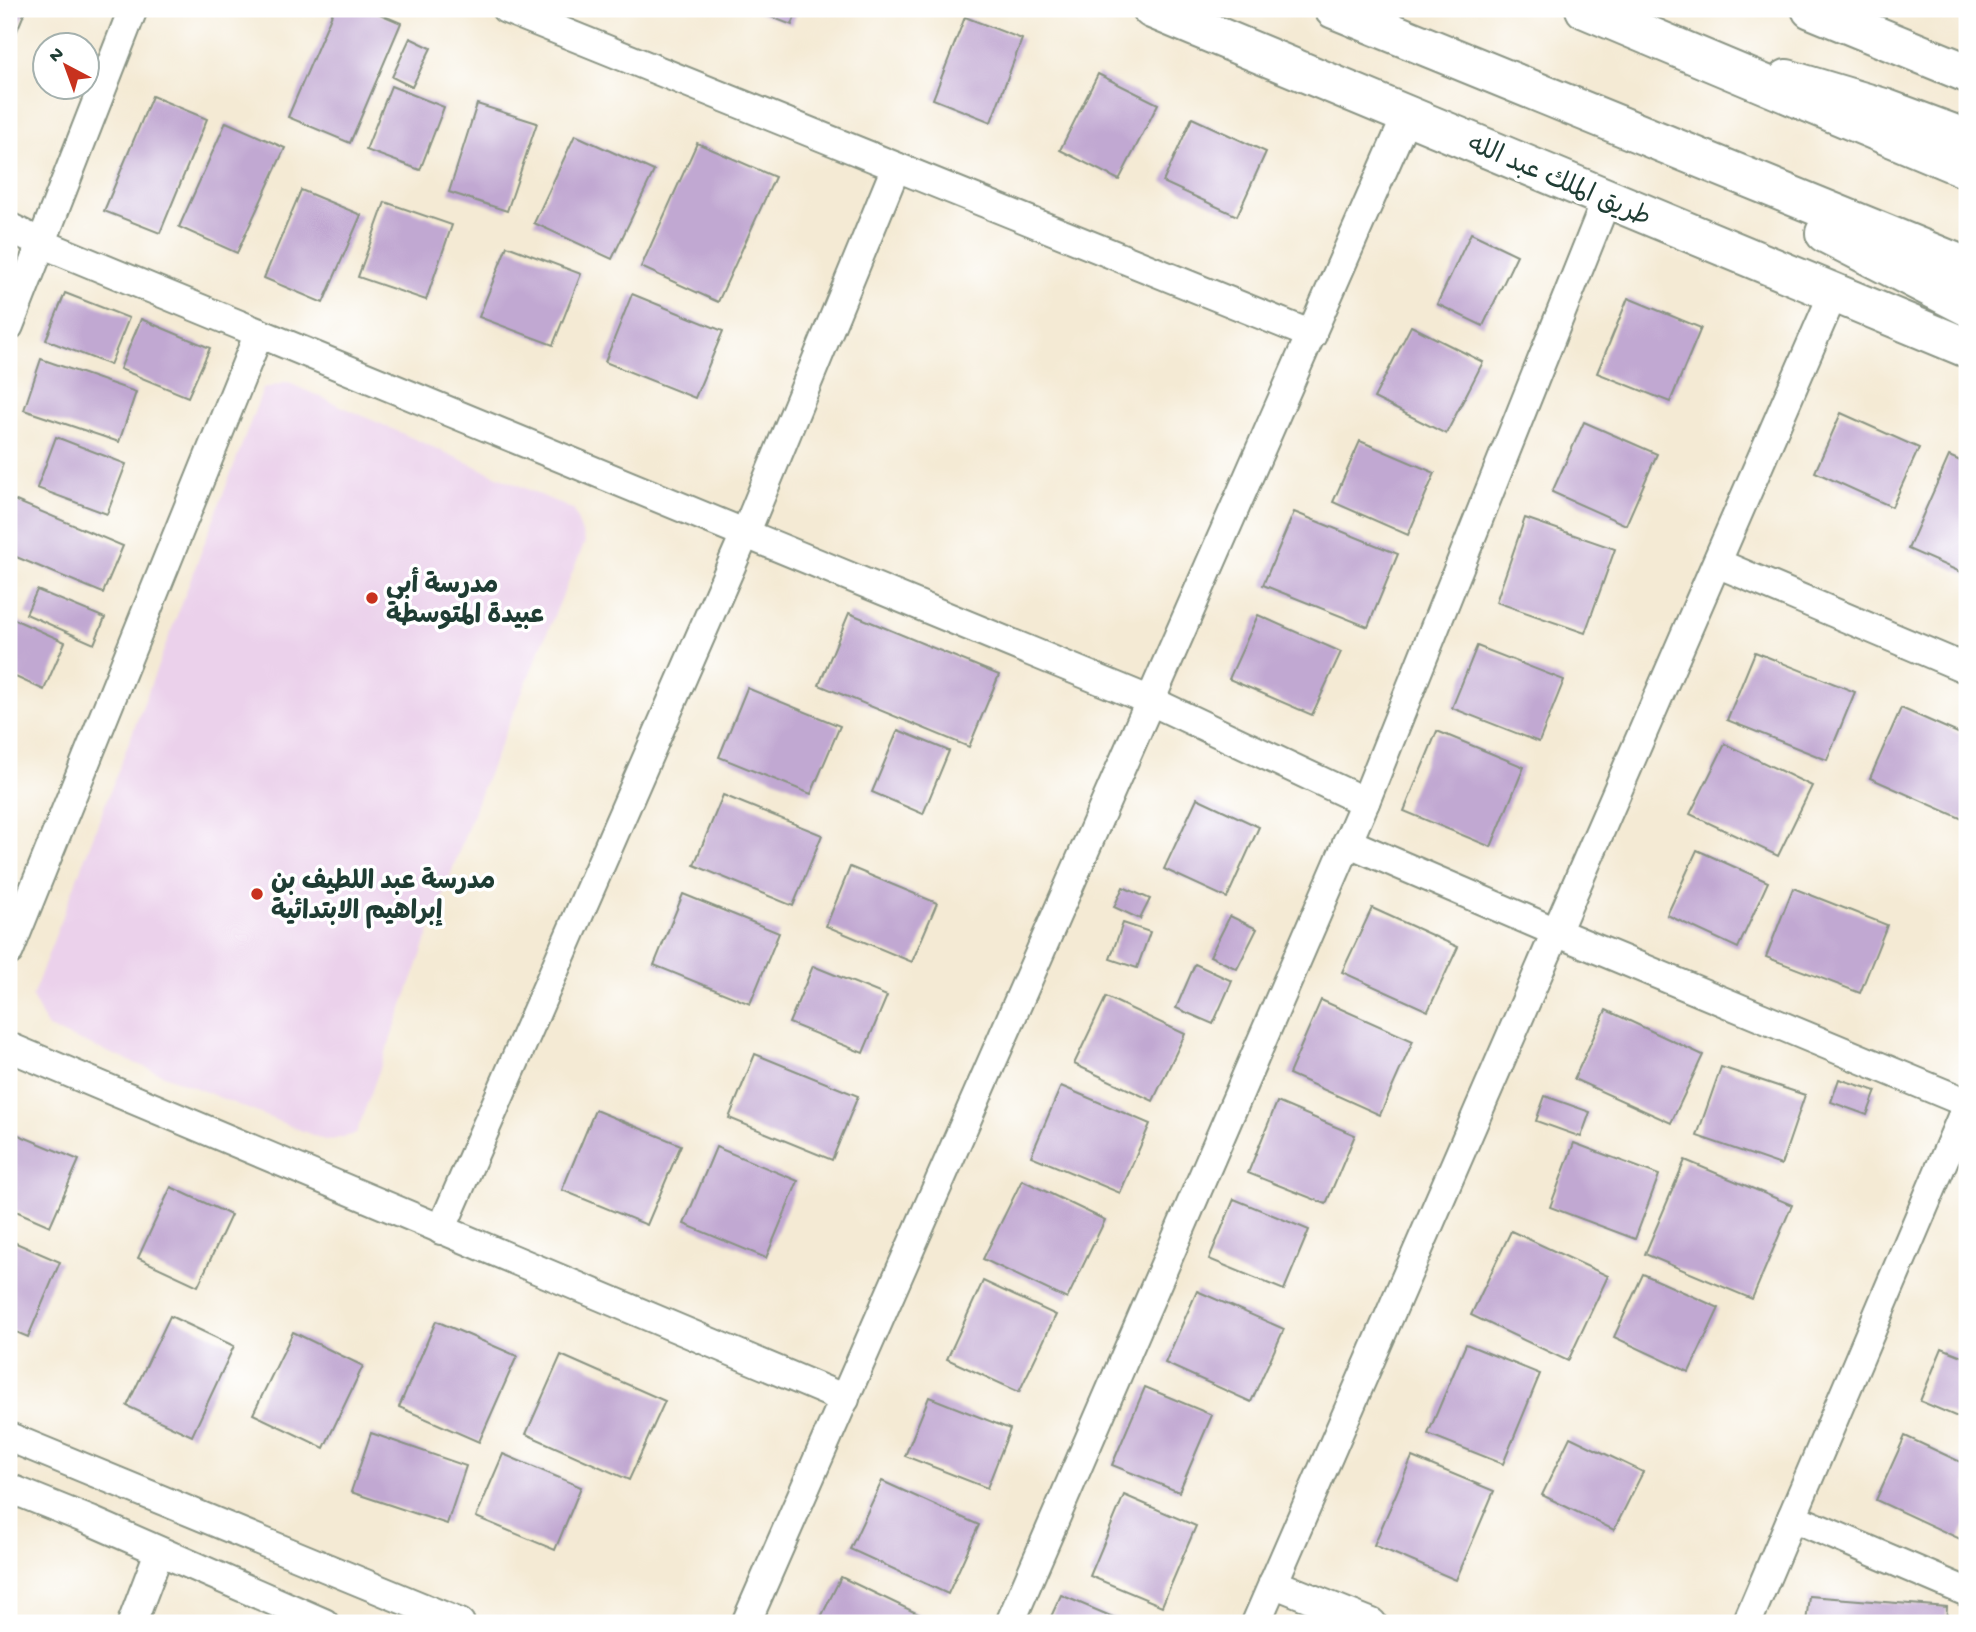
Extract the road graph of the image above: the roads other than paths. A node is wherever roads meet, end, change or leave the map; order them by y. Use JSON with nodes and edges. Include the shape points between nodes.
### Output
{"nodes":[{"id":1,"x":133,"y":9,"type":"edge"},
{"id":2,"x":506,"y":9,"type":"edge"},
{"id":3,"x":1152,"y":9,"type":"edge"},
{"id":4,"x":1334,"y":9,"type":"edge"},
{"id":5,"x":1585,"y":9,"type":"edge"},
{"id":6,"x":1811,"y":9,"type":"edge"},
{"id":7,"x":1671,"y":44,"type":"junction"},
{"id":8,"x":1967,"y":73,"type":"edge"},
{"id":9,"x":1407,"y":115,"type":"junction"},
{"id":10,"x":1631,"y":131,"type":"junction"},
{"id":11,"x":1967,"y":139,"type":"edge"},
{"id":12,"x":896,"y":167,"type":"junction"},
{"id":13,"x":1967,"y":169,"type":"edge"},
{"id":14,"x":1607,"y":198,"type":"junction"},
{"id":15,"x":9,"y":227,"type":"edge"},
{"id":16,"x":41,"y":243,"type":"junction"},
{"id":17,"x":1967,"y":267,"type":"edge"},
{"id":18,"x":1834,"y":292,"type":"junction"},
{"id":19,"x":1967,"y":306,"type":"edge"},
{"id":20,"x":9,"y":326,"type":"edge"},
{"id":21,"x":259,"y":333,"type":"junction"},
{"id":22,"x":1312,"y":335,"type":"junction"},
{"id":23,"x":1967,"y":348,"type":"edge"},
{"id":24,"x":745,"y":534,"type":"junction"},
{"id":25,"x":1717,"y":563,"type":"junction"},
{"id":26,"x":1967,"y":669,"type":"edge"},
{"id":27,"x":1151,"y":701,"type":"junction"},
{"id":28,"x":1365,"y":802,"type":"junction"},
{"id":29,"x":1347,"y":842,"type":"junction"},
{"id":30,"x":1556,"y":932,"type":"junction"},
{"id":31,"x":9,"y":951,"type":"edge"},
{"id":32,"x":9,"y":1047,"type":"edge"},
{"id":33,"x":1967,"y":1104,"type":"edge"},
{"id":34,"x":441,"y":1230,"type":"junction"},
{"id":35,"x":845,"y":1399,"type":"junction"},
{"id":36,"x":9,"y":1437,"type":"edge"},
{"id":37,"x":9,"y":1488,"type":"edge"},
{"id":38,"x":1792,"y":1517,"type":"junction"},
{"id":39,"x":159,"y":1552,"type":"junction"},
{"id":40,"x":1273,"y":1583,"type":"junction"},
{"id":41,"x":1967,"y":1592,"type":"edge"},
{"id":42,"x":132,"y":1623,"type":"edge"},
{"id":43,"x":324,"y":1623,"type":"edge"},
{"id":44,"x":460,"y":1623,"type":"edge"},
{"id":45,"x":746,"y":1623,"type":"edge"},
{"id":46,"x":1010,"y":1623,"type":"edge"},
{"id":47,"x":1256,"y":1623,"type":"edge"},
{"id":48,"x":1372,"y":1623,"type":"edge"},
{"id":49,"x":1747,"y":1623,"type":"edge"}],
"edges":[{"from":1,"to":16,"type":"street"},
{"from":2,"to":12,"type":"street"},
{"from":3,"to":9,"type":"main road","name":"طريق الملك عبد الله"},
{"from":4,"to":10,"type":"main road"},
{"from":5,"to":7,"type":"main road"},
{"from":6,"to":8,"type":"main road"},
{"from":7,"to":11,"type":"main road","via":[[1884,108]]},
{"from":7,"to":13,"type":"main road"},
{"from":9,"to":14,"type":"main road","name":"طريق الملك عبد الله"},
{"from":9,"to":22,"type":"street"},
{"from":10,"to":17,"type":"main road"},
{"from":10,"to":19,"type":"main road"},
{"from":12,"to":22,"type":"street"},
{"from":12,"to":24,"type":"street"},
{"from":14,"to":18,"type":"main road","name":"طريق الملك عبد الله"},
{"from":14,"to":28,"type":"street"},
{"from":15,"to":16,"type":"street"},
{"from":16,"to":20,"type":"street"},
{"from":16,"to":21,"type":"street"},
{"from":18,"to":23,"type":"main road","name":"طريق الملك عبد الله"},
{"from":18,"to":25,"type":"street"},
{"from":21,"to":24,"type":"street"},
{"from":21,"to":31,"type":"street"},
{"from":22,"to":27,"type":"street"},
{"from":24,"to":27,"type":"street"},
{"from":24,"to":34,"type":"street"},
{"from":25,"to":26,"type":"street"},
{"from":25,"to":30,"type":"street"},
{"from":27,"to":28,"type":"street"},
{"from":27,"to":35,"type":"street"},
{"from":28,"to":29,"type":"street"},
{"from":29,"to":30,"type":"street"},
{"from":29,"to":46,"type":"street"},
{"from":30,"to":33,"type":"street"},
{"from":30,"to":40,"type":"street"},
{"from":32,"to":34,"type":"street"},
{"from":33,"to":38,"type":"street"},
{"from":34,"to":35,"type":"street"},
{"from":35,"to":45,"type":"street"},
{"from":36,"to":44,"type":"street"},
{"from":37,"to":39,"type":"street"},
{"from":38,"to":41,"type":"street"},
{"from":38,"to":49,"type":"street"},
{"from":39,"to":42,"type":"street"},
{"from":39,"to":43,"type":"street"},
{"from":40,"to":47,"type":"street"},
{"from":40,"to":48,"type":"street"}]}
